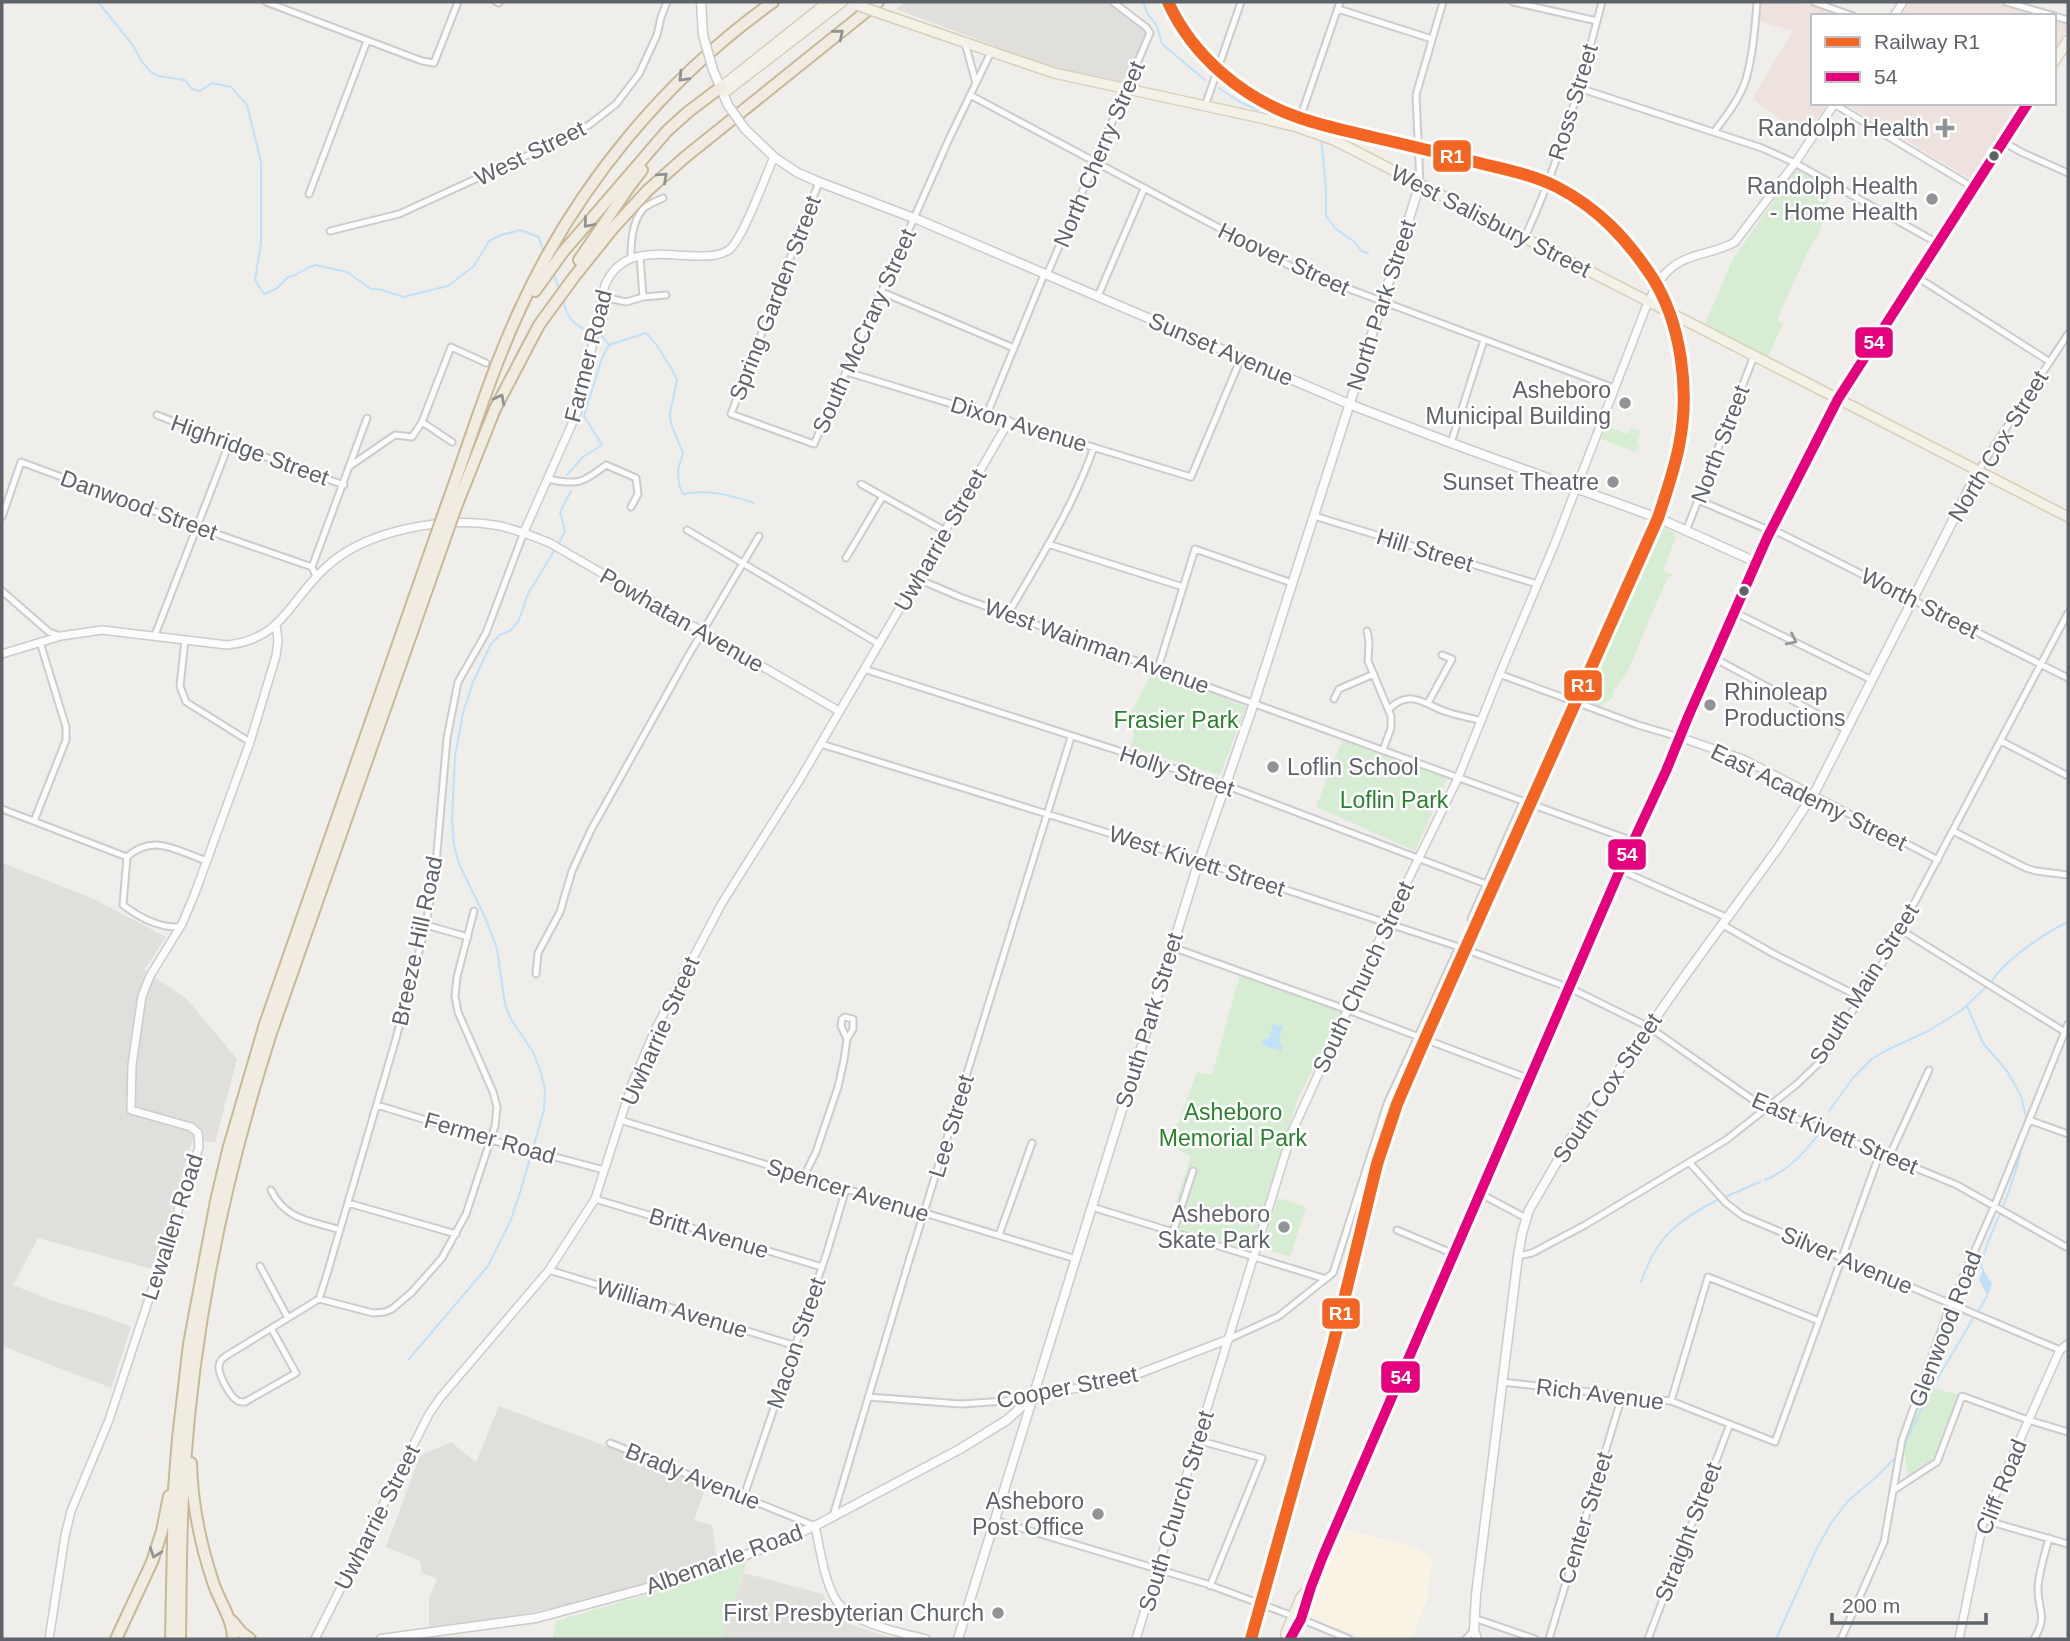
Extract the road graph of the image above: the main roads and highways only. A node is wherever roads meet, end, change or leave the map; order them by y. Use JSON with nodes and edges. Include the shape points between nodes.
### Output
{"nodes":[{"id":1,"x":701,"y":2,"type":"edge"},
{"id":2,"x":773,"y":2,"type":"edge"},
{"id":3,"x":828,"y":2,"type":"edge"},
{"id":4,"x":842,"y":2,"type":"edge"},
{"id":5,"x":878,"y":2,"type":"edge"},
{"id":6,"x":852,"y":3,"type":"edge"},
{"id":7,"x":2068,"y":40,"type":"edge"},
{"id":8,"x":2056,"y":59,"type":"edge"},
{"id":9,"x":722,"y":90,"type":"junction"},
{"id":10,"x":2027,"y":105,"type":"edge"},
{"id":11,"x":1420,"y":184,"type":"junction"},
{"id":12,"x":539,"y":325,"type":"junction"},
{"id":13,"x":505,"y":345,"type":"junction"},
{"id":14,"x":1838,"y":399,"type":"junction"},
{"id":15,"x":1349,"y":404,"type":"junction"},
{"id":16,"x":1978,"y":471,"type":"junction"},
{"id":17,"x":451,"y":507,"type":"junction"},
{"id":18,"x":2068,"y":517,"type":"edge"},
{"id":19,"x":439,"y":541,"type":"junction"},
{"id":20,"x":1756,"y":562,"type":"junction"},
{"id":21,"x":1913,"y":598,"type":"joint"},
{"id":22,"x":1034,"y":1395,"type":"junction"},
{"id":23,"x":189,"y":1422,"type":"junction"},
{"id":24,"x":178,"y":1438,"type":"junction"},
{"id":25,"x":228,"y":1616,"type":"junction"},
{"id":26,"x":178,"y":1638,"type":"edge"},
{"id":27,"x":117,"y":1639,"type":"edge"},
{"id":28,"x":233,"y":1639,"type":"edge"},
{"id":29,"x":250,"y":1639,"type":"edge"},
{"id":30,"x":381,"y":1639,"type":"edge"},
{"id":31,"x":958,"y":1639,"type":"edge"},
{"id":32,"x":1289,"y":1639,"type":"edge"},
{"id":33,"x":1477,"y":1639,"type":"edge"}],
"edges":[{"from":1,"to":9,"type":"main road","name":"Sunset Avenue","bridge":true,"via":[[703,35]]},
{"from":2,"to":13,"type":"highway","one_way":true,"via":[[694,65],[625,141],[556,241]]},
{"from":3,"to":9,"type":"main road"},
{"from":4,"to":9,"type":"main road"},
{"from":12,"to":5,"type":"highway","one_way":true,"via":[[573,277],[648,190]]},
{"from":6,"to":11,"type":"main road","name":"West Salisbury Street","bridge":true,"via":[[1054,73],[1297,127]]},
{"from":7,"to":8,"type":"main road"},
{"from":9,"to":12,"type":"highway","via":[[655,154],[629,187]]},
{"from":9,"to":13,"type":"highway","one_way":true,"via":[[667,131],[563,252],[542,279]]},
{"from":9,"to":15,"type":"main road","name":"Sunset Avenue","bridge":true,"via":[[745,129],[798,173],[915,218]]},
{"from":10,"to":14,"type":"main road"},
{"from":11,"to":14,"type":"main road","name":"West Salisbury Street"},
{"from":11,"to":15,"type":"main road","name":"North Park Street"},
{"from":17,"to":12,"type":"highway","one_way":true},
{"from":13,"to":17,"type":"highway"},
{"from":14,"to":16,"type":"main road","name":"West Salisbury Street"},
{"from":14,"to":20,"type":"main road"},
{"from":15,"to":20,"type":"main road","name":"Sunset Avenue","via":[[1658,518]]},
{"from":15,"to":22,"type":"main road","name":"South Park Street","via":[[1199,861]]},
{"from":16,"to":18,"type":"main road","name":"West Salisbury Street"},
{"from":16,"to":21,"type":"main road","name":"North Cox Street"},
{"from":17,"to":19,"type":"highway","bridge":true},
{"from":19,"to":23,"type":"highway","via":[[257,1077],[224,1201]]},
{"from":19,"to":24,"type":"highway","via":[[265,1024],[239,1111],[202,1270]]},
{"from":20,"to":32,"type":"main road"},
{"from":21,"to":33,"type":"main road","name":"South Cox Street","via":[[1792,829],[1568,1143],[1526,1218],[1474,1618]]},
{"from":22,"to":30,"type":"main road","name":"Albemarle Road","via":[[983,1436],[815,1526],[739,1558],[536,1618]]},
{"from":22,"to":31,"type":"main road","name":"South Park Street"},
{"from":23,"to":25,"type":"highway","via":[[199,1532]]},
{"from":23,"to":26,"type":"highway"},
{"from":24,"to":26,"type":"highway","via":[[174,1503]]},
{"from":24,"to":27,"type":"highway","one_way":true,"via":[[162,1531]]},
{"from":25,"to":28,"type":"highway"},
{"from":25,"to":29,"type":"highway"}]}
